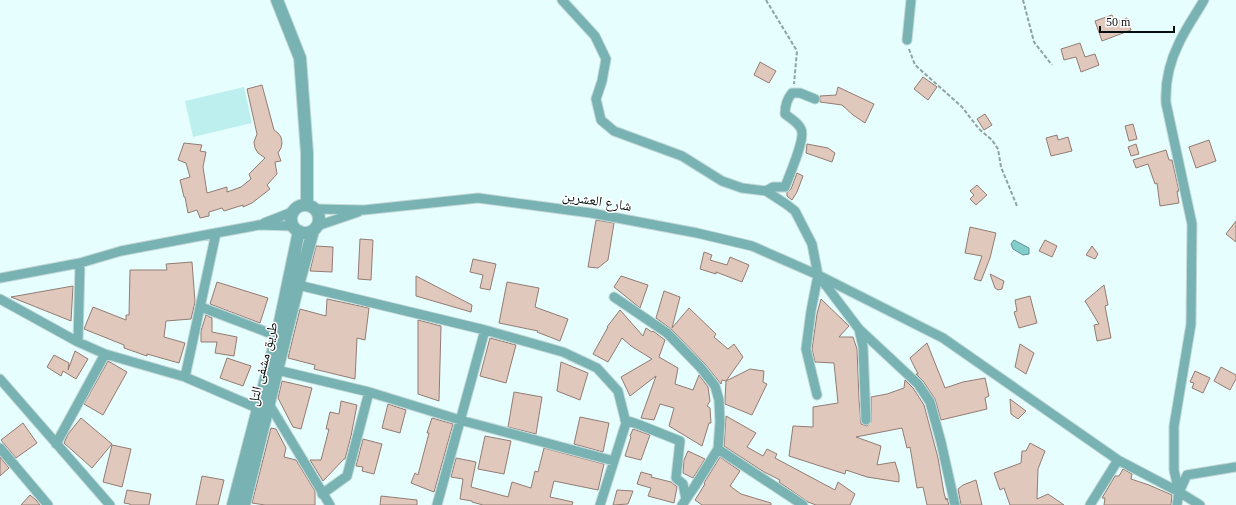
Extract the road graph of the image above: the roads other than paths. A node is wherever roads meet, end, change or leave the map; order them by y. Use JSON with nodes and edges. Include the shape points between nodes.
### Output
{"nodes":[{"id":1,"x":277,"y":0,"type":"edge"},
{"id":2,"x":562,"y":0,"type":"edge"},
{"id":3,"x":911,"y":0,"type":"edge"},
{"id":4,"x":1204,"y":0,"type":"edge"},
{"id":5,"x":571,"y":4,"type":"edge"},
{"id":6,"x":907,"y":40,"type":"road end"},
{"id":7,"x":815,"y":99,"type":"dead end"},
{"id":8,"x":766,"y":191,"type":"junction"},
{"id":9,"x":311,"y":206,"type":"junction"},
{"id":10,"x":364,"y":210,"type":"junction"},
{"id":11,"x":292,"y":212,"type":"junction"},
{"id":12,"x":259,"y":225,"type":"junction"},
{"id":13,"x":315,"y":228,"type":"junction"},
{"id":14,"x":296,"y":229,"type":"junction"},
{"id":15,"x":216,"y":233,"type":"junction"},
{"id":16,"x":80,"y":263,"type":"junction"},
{"id":17,"x":818,"y":275,"type":"junction"},
{"id":18,"x":0,"y":278,"type":"edge"},
{"id":19,"x":298,"y":285,"type":"junction"},
{"id":20,"x":614,"y":296,"type":"dead end"},
{"id":21,"x":0,"y":299,"type":"edge"},
{"id":22,"x":201,"y":306,"type":"junction"},
{"id":23,"x":858,"y":329,"type":"junction"},
{"id":24,"x":485,"y":330,"type":"junction"},
{"id":25,"x":277,"y":336,"type":"junction"},
{"id":26,"x":78,"y":342,"type":"junction"},
{"id":27,"x":105,"y":354,"type":"junction"},
{"id":28,"x":277,"y":370,"type":"junction"},
{"id":29,"x":185,"y":377,"type":"junction"},
{"id":30,"x":0,"y":378,"type":"edge"},
{"id":31,"x":369,"y":392,"type":"junction"},
{"id":32,"x":817,"y":395,"type":"dead end"},
{"id":33,"x":269,"y":404,"type":"junction"},
{"id":34,"x":257,"y":408,"type":"junction"},
{"id":35,"x":460,"y":420,"type":"junction"},
{"id":36,"x":625,"y":420,"type":"junction"},
{"id":37,"x":866,"y":420,"type":"dead end"},
{"id":38,"x":56,"y":444,"type":"junction"},
{"id":39,"x":0,"y":448,"type":"edge"},
{"id":40,"x":718,"y":449,"type":"junction"},
{"id":41,"x":1118,"y":460,"type":"junction"},
{"id":42,"x":614,"y":461,"type":"junction"},
{"id":43,"x":1236,"y":467,"type":"edge"},
{"id":44,"x":1179,"y":492,"type":"junction"},
{"id":45,"x":322,"y":494,"type":"junction"},
{"id":46,"x":684,"y":502,"type":"edge"},
{"id":47,"x":48,"y":505,"type":"edge"},
{"id":48,"x":110,"y":505,"type":"edge"},
{"id":49,"x":233,"y":505,"type":"edge"},
{"id":50,"x":244,"y":505,"type":"edge"},
{"id":51,"x":330,"y":505,"type":"edge"},
{"id":52,"x":437,"y":505,"type":"edge"},
{"id":53,"x":600,"y":505,"type":"edge"},
{"id":54,"x":803,"y":505,"type":"edge"},
{"id":55,"x":955,"y":505,"type":"edge"},
{"id":56,"x":1090,"y":505,"type":"edge"},
{"id":57,"x":1177,"y":505,"type":"edge"},
{"id":58,"x":1200,"y":505,"type":"edge"}],
"edges":[{"from":1,"to":9,"type":"street","via":[[300,58]]},
{"from":2,"to":5,"type":"street"},
{"from":3,"to":6,"type":"street"},
{"from":4,"to":44,"type":"street","via":[[1179,43],[1172,60],[1166,88],[1166,103],[1192,224],[1191,324],[1174,426],[1174,470]]},
{"from":5,"to":8,"type":"street","via":[[595,36],[606,59],[596,99],[601,120],[614,131],[682,156],[722,181],[742,188]]},
{"from":7,"to":8,"type":"street","via":[[800,93],[792,93],[785,106],[785,114],[797,122],[802,130],[801,141],[785,187],[773,186]]},
{"from":8,"to":17,"type":"street","via":[[795,211],[812,244]]},
{"from":9,"to":10,"type":"street"},
{"from":9,"to":11,"type":"street","via":[[300,205]]},
{"from":9,"to":13,"type":"street","via":[[319,214],[320,220]]},
{"from":10,"to":13,"type":"street"},
{"from":10,"to":17,"type":"street","name":"شارع العشرين","via":[[478,198],[591,213],[697,232],[752,246]]},
{"from":11,"to":12,"type":"street"},
{"from":11,"to":14,"type":"street","via":[[291,219]]},
{"from":12,"to":14,"type":"street"},
{"from":12,"to":15,"type":"street"},
{"from":13,"to":14,"type":"street","via":[[306,233]]},
{"from":13,"to":19,"type":"street","name":"طريق مشفى التل"},
{"from":14,"to":25,"type":"street","name":"طريق مشفى التل"},
{"from":15,"to":16,"type":"street","via":[[121,251]]},
{"from":15,"to":22,"type":"street"},
{"from":16,"to":18,"type":"street"},
{"from":16,"to":26,"type":"street"},
{"from":17,"to":23,"type":"street"},
{"from":17,"to":32,"type":"street","via":[[806,349]]},
{"from":17,"to":41,"type":"street","name":"شارع العشرين","via":[[943,338]]},
{"from":19,"to":24,"type":"street"},
{"from":19,"to":28,"type":"street","name":"طريق مشفى التل"},
{"from":20,"to":40,"type":"street","via":[[667,333],[715,386],[719,400]]},
{"from":21,"to":26,"type":"street"},
{"from":22,"to":25,"type":"street"},
{"from":22,"to":29,"type":"street"},
{"from":23,"to":37,"type":"street","via":[[863,347]]},
{"from":23,"to":55,"type":"street","via":[[918,384],[930,402]]},
{"from":24,"to":35,"type":"street"},
{"from":24,"to":36,"type":"street","via":[[563,352],[597,368],[618,391]]},
{"from":25,"to":34,"type":"street","name":"طريق مشفى التل"},
{"from":26,"to":27,"type":"street"},
{"from":27,"to":29,"type":"street"},
{"from":27,"to":38,"type":"street"},
{"from":28,"to":31,"type":"street"},
{"from":28,"to":33,"type":"street","name":"طريق مشفى التل"},
{"from":29,"to":34,"type":"street"},
{"from":30,"to":38,"type":"street"},
{"from":31,"to":35,"type":"street"},
{"from":31,"to":45,"type":"street","via":[[347,476]]},
{"from":33,"to":45,"type":"street"},
{"from":33,"to":50,"type":"street","name":"طريق مشفى التل"},
{"from":34,"to":49,"type":"street","name":"طريق مشفى التل"},
{"from":35,"to":42,"type":"street"},
{"from":35,"to":52,"type":"street"},
{"from":36,"to":42,"type":"street"},
{"from":36,"to":46,"type":"street","via":[[680,442],[676,478],[683,484]]},
{"from":38,"to":48,"type":"street"},
{"from":39,"to":47,"type":"street"},
{"from":40,"to":46,"type":"street"},
{"from":40,"to":54,"type":"street"},
{"from":41,"to":44,"type":"street","name":"شارع العشرين"},
{"from":41,"to":56,"type":"street"},
{"from":42,"to":53,"type":"street"},
{"from":43,"to":44,"type":"street","via":[[1188,475]]},
{"from":44,"to":57,"type":"street"},
{"from":44,"to":58,"type":"street","name":"شارع العشرين"},
{"from":45,"to":51,"type":"street"}]}
